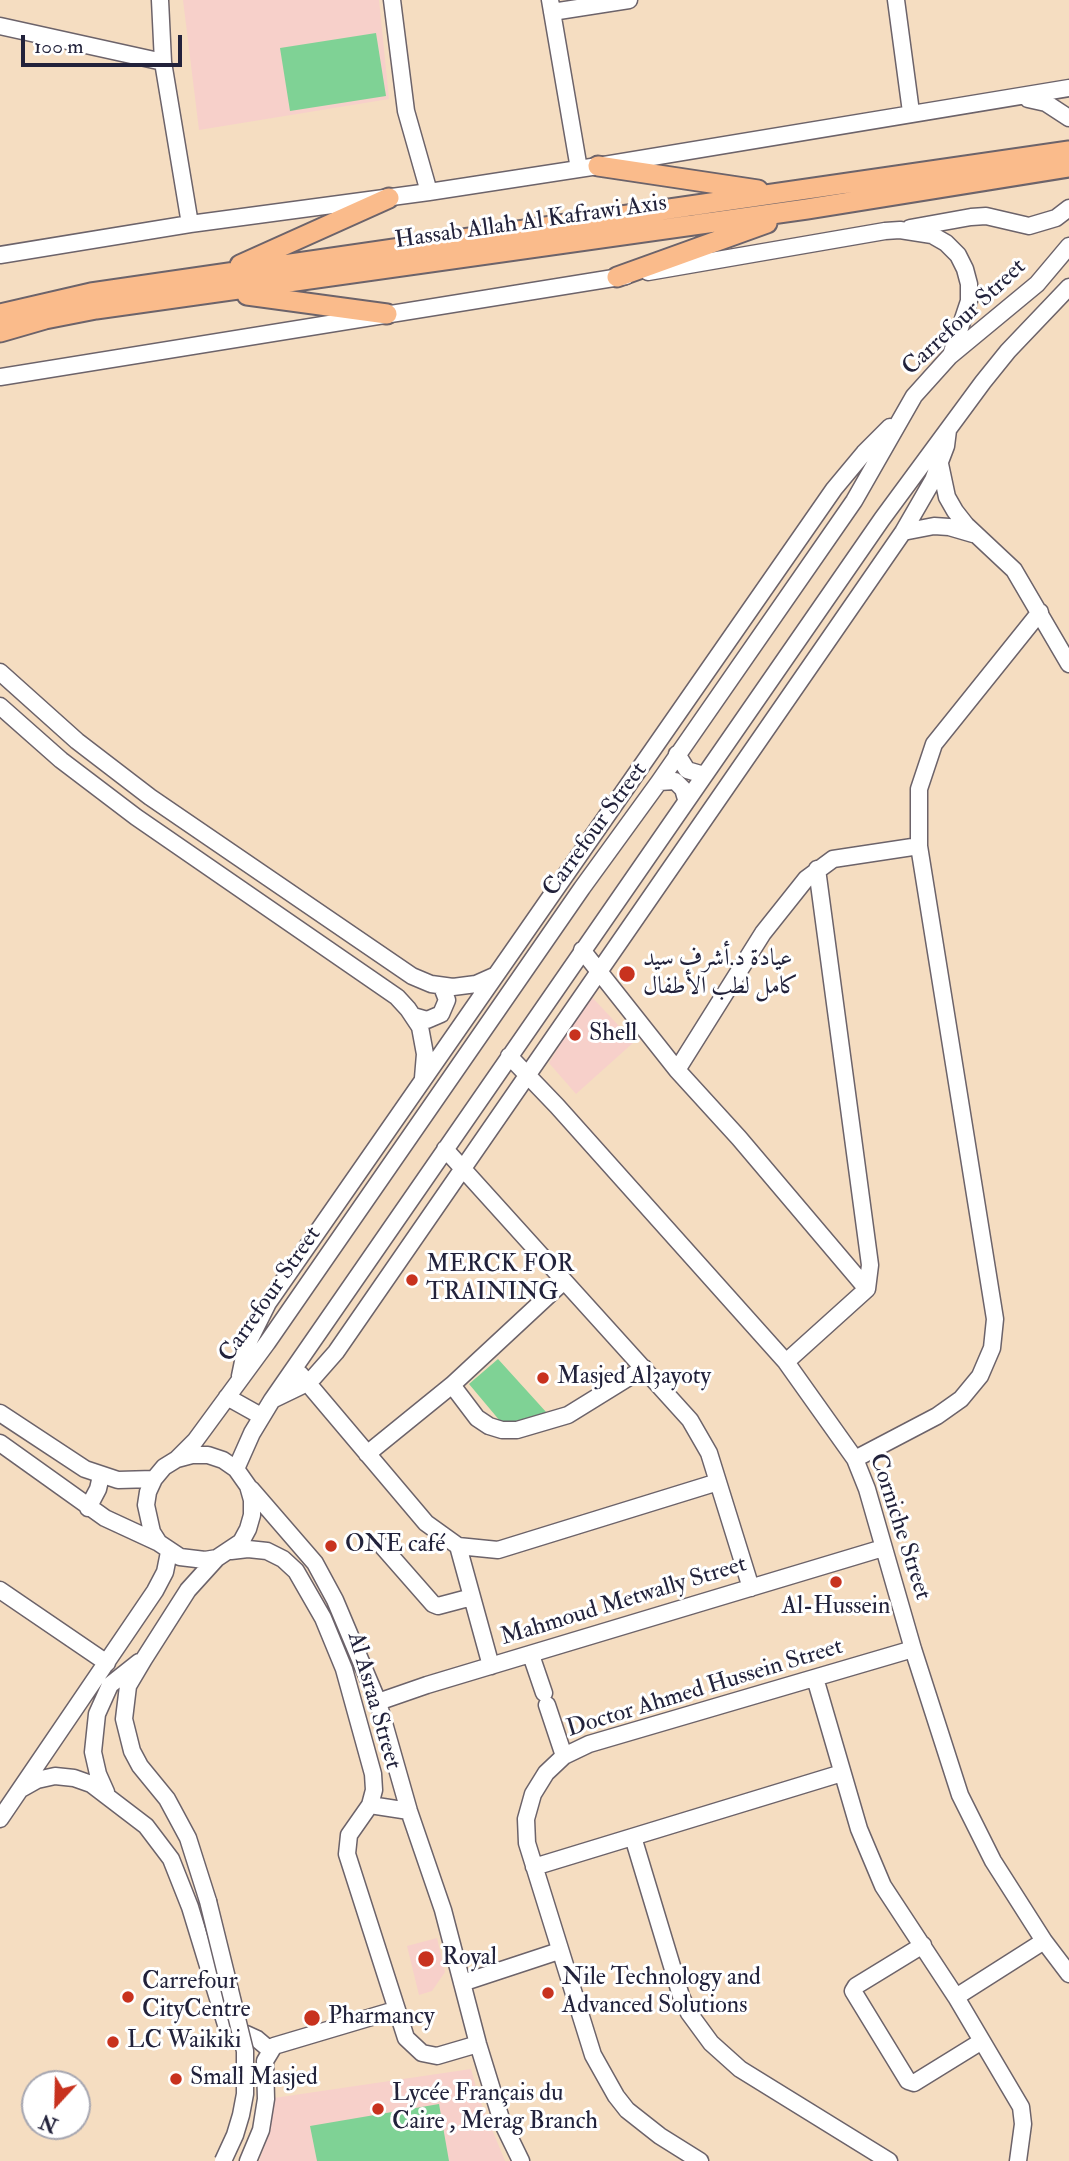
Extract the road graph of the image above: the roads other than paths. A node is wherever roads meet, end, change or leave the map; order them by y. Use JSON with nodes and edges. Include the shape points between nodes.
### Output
{"nodes":[{"id":1,"x":160,"y":0,"type":"edge"},
{"id":2,"x":392,"y":0,"type":"edge"},
{"id":3,"x":629,"y":0,"type":"edge"},
{"id":4,"x":896,"y":0,"type":"edge"},
{"id":5,"x":551,"y":6,"type":"edge"},
{"id":6,"x":0,"y":26,"type":"edge"},
{"id":7,"x":163,"y":62,"type":"junction"},
{"id":8,"x":1069,"y":88,"type":"edge"},
{"id":9,"x":1017,"y":97,"type":"junction"},
{"id":10,"x":911,"y":112,"type":"junction"},
{"id":11,"x":1069,"y":118,"type":"edge"},
{"id":12,"x":1069,"y":150,"type":"edge"},
{"id":13,"x":588,"y":167,"type":"junction"},
{"id":14,"x":1069,"y":167,"type":"edge"},
{"id":15,"x":853,"y":191,"type":"junction"},
{"id":16,"x":429,"y":192,"type":"junction"},
{"id":17,"x":780,"y":193,"type":"junction"},
{"id":18,"x":389,"y":198,"type":"junction"},
{"id":19,"x":1069,"y":208,"type":"edge"},
{"id":20,"x":807,"y":209,"type":"junction"},
{"id":21,"x":190,"y":224,"type":"junction"},
{"id":22,"x":900,"y":230,"type":"junction"},
{"id":23,"x":1069,"y":246,"type":"edge"},
{"id":24,"x":0,"y":255,"type":"edge"},
{"id":25,"x":617,"y":277,"type":"junction"},
{"id":26,"x":219,"y":284,"type":"junction"},
{"id":27,"x":1067,"y":292,"type":"edge"},
{"id":28,"x":44,"y":311,"type":"junction"},
{"id":29,"x":0,"y":314,"type":"edge"},
{"id":30,"x":387,"y":314,"type":"junction"},
{"id":31,"x":0,"y":331,"type":"edge"},
{"id":32,"x":950,"y":356,"type":"junction"},
{"id":33,"x":0,"y":377,"type":"edge"},
{"id":34,"x":900,"y":419,"type":"junction"},
{"id":35,"x":949,"y":426,"type":"junction"},
{"id":36,"x":940,"y":464,"type":"junction"},
{"id":37,"x":904,"y":532,"type":"junction"},
{"id":38,"x":978,"y":536,"type":"junction"},
{"id":39,"x":777,"y":610,"type":"junction"},
{"id":40,"x":1040,"y":612,"type":"junction"},
{"id":41,"x":840,"y":624,"type":"junction"},
{"id":42,"x":732,"y":636,"type":"junction"},
{"id":43,"x":798,"y":640,"type":"junction"},
{"id":44,"x":1069,"y":664,"type":"edge"},
{"id":45,"x":0,"y":672,"type":"edge"},
{"id":46,"x":0,"y":706,"type":"edge"},
{"id":47,"x":677,"y":754,"type":"junction"},
{"id":48,"x":704,"y":775,"type":"junction"},
{"id":49,"x":659,"y":782,"type":"junction"},
{"id":50,"x":686,"y":799,"type":"junction"},
{"id":51,"x":919,"y":846,"type":"junction"},
{"id":52,"x":817,"y":869,"type":"junction"},
{"id":53,"x":582,"y":888,"type":"junction"},
{"id":54,"x":549,"y":897,"type":"junction"},
{"id":55,"x":582,"y":950,"type":"junction"},
{"id":56,"x":598,"y":973,"type":"junction"},
{"id":57,"x":496,"y":975,"type":"junction"},
{"id":58,"x":442,"y":986,"type":"junction"},
{"id":59,"x":413,"y":1016,"type":"junction"},
{"id":60,"x":509,"y":1056,"type":"junction"},
{"id":61,"x":677,"y":1070,"type":"junction"},
{"id":62,"x":528,"y":1075,"type":"junction"},
{"id":63,"x":422,"y":1080,"type":"junction"},
{"id":64,"x":445,"y":1149,"type":"junction"},
{"id":65,"x":367,"y":1160,"type":"junction"},
{"id":66,"x":463,"y":1168,"type":"junction"},
{"id":67,"x":354,"y":1217,"type":"junction"},
{"id":68,"x":564,"y":1281,"type":"junction"},
{"id":69,"x":867,"y":1289,"type":"junction"},
{"id":70,"x":786,"y":1362,"type":"junction"},
{"id":71,"x":294,"y":1367,"type":"junction"},
{"id":72,"x":644,"y":1368,"type":"junction"},
{"id":73,"x":239,"y":1379,"type":"junction"},
{"id":74,"x":307,"y":1382,"type":"junction"},
{"id":75,"x":452,"y":1385,"type":"junction"},
{"id":76,"x":227,"y":1397,"type":"junction"},
{"id":77,"x":272,"y":1400,"type":"junction"},
{"id":78,"x":0,"y":1413,"type":"edge"},
{"id":79,"x":261,"y":1416,"type":"junction"},
{"id":80,"x":0,"y":1443,"type":"edge"},
{"id":81,"x":367,"y":1454,"type":"junction"},
{"id":82,"x":855,"y":1458,"type":"junction"},
{"id":83,"x":177,"y":1459,"type":"junction"},
{"id":84,"x":236,"y":1469,"type":"junction"},
{"id":85,"x":101,"y":1476,"type":"junction"},
{"id":86,"x":154,"y":1479,"type":"junction"},
{"id":87,"x":718,"y":1482,"type":"junction"},
{"id":88,"x":248,"y":1486,"type":"junction"},
{"id":89,"x":88,"y":1508,"type":"junction"},
{"id":90,"x":458,"y":1546,"type":"junction"},
{"id":91,"x":164,"y":1547,"type":"junction"},
{"id":92,"x":383,"y":1547,"type":"dead end"},
{"id":93,"x":883,"y":1548,"type":"junction"},
{"id":94,"x":223,"y":1555,"type":"junction"},
{"id":95,"x":161,"y":1582,"type":"junction"},
{"id":96,"x":751,"y":1588,"type":"junction"},
{"id":97,"x":185,"y":1595,"type":"junction"},
{"id":98,"x":2,"y":1597,"type":"edge"},
{"id":99,"x":472,"y":1597,"type":"junction"},
{"id":100,"x":913,"y":1649,"type":"junction"},
{"id":101,"x":531,"y":1655,"type":"junction"},
{"id":102,"x":144,"y":1659,"type":"junction"},
{"id":103,"x":107,"y":1663,"type":"junction"},
{"id":104,"x":491,"y":1666,"type":"junction"},
{"id":105,"x":814,"y":1678,"type":"junction"},
{"id":106,"x":378,"y":1702,"type":"junction"},
{"id":107,"x":564,"y":1756,"type":"junction"},
{"id":108,"x":842,"y":1773,"type":"junction"},
{"id":109,"x":21,"y":1789,"type":"junction"},
{"id":110,"x":107,"y":1794,"type":"junction"},
{"id":111,"x":370,"y":1805,"type":"junction"},
{"id":112,"x":409,"y":1811,"type":"junction"},
{"id":113,"x":0,"y":1819,"type":"edge"},
{"id":114,"x":633,"y":1837,"type":"junction"},
{"id":115,"x":534,"y":1867,"type":"junction"},
{"id":116,"x":1044,"y":1941,"type":"junction"},
{"id":117,"x":923,"y":1945,"type":"junction"},
{"id":118,"x":559,"y":1951,"type":"junction"},
{"id":119,"x":1069,"y":1974,"type":"edge"},
{"id":120,"x":462,"y":1983,"type":"junction"},
{"id":121,"x":957,"y":1997,"type":"junction"},
{"id":122,"x":395,"y":2010,"type":"junction"},
{"id":123,"x":982,"y":2040,"type":"junction"},
{"id":124,"x":478,"y":2044,"type":"junction"},
{"id":125,"x":270,"y":2050,"type":"junction"},
{"id":126,"x":223,"y":2161,"type":"edge"},
{"id":127,"x":248,"y":2161,"type":"edge"},
{"id":128,"x":521,"y":2161,"type":"edge"},
{"id":129,"x":700,"y":2161,"type":"edge"},
{"id":130,"x":889,"y":2161,"type":"edge"},
{"id":131,"x":1018,"y":2161,"type":"edge"}],
"edges":[{"from":1,"to":7,"type":"street"},
{"from":2,"to":16,"type":"street","via":[[406,111]]},
{"from":3,"to":5,"type":"street"},
{"from":4,"to":10,"type":"street"},
{"from":5,"to":13,"type":"street"},
{"from":6,"to":7,"type":"street"},
{"from":7,"to":21,"type":"street"},
{"from":8,"to":9,"type":"street"},
{"from":9,"to":10,"type":"street"},
{"from":9,"to":11,"type":"street","via":[[1046,103]]},
{"from":10,"to":13,"type":"street"},
{"from":12,"to":15,"type":"main road","name":"Hassab Allah Al Kafrawi Axis"},
{"from":13,"to":16,"type":"street"},
{"from":13,"to":17,"type":"main road"},
{"from":14,"to":15,"type":"main road","name":"Hassab Allah Al Kafrawi Axis"},
{"from":15,"to":17,"type":"main road","name":"Hassab Allah Al Kafrawi Axis"},
{"from":15,"to":20,"type":"main road","name":"Hassab Allah Al Kafrawi Axis"},
{"from":16,"to":18,"type":"street"},
{"from":17,"to":26,"type":"main road","name":"Hassab Allah Al Kafrawi Axis"},
{"from":18,"to":21,"type":"street"},
{"from":18,"to":26,"type":"main road"},
{"from":19,"to":22,"type":"street","via":[[1056,218],[1030,226],[986,216]]},
{"from":20,"to":25,"type":"main road"},
{"from":20,"to":26,"type":"main road","name":"Hassab Allah Al Kafrawi Axis"},
{"from":21,"to":24,"type":"street"},
{"from":22,"to":25,"type":"street"},
{"from":22,"to":32,"type":"street","via":[[932,235],[946,243],[965,269],[969,301]]},
{"from":23,"to":32,"type":"street","name":"Carrefour Street","via":[[1015,304]]},
{"from":25,"to":30,"type":"street"},
{"from":26,"to":28,"type":"main road","name":"Hassab Allah Al Kafrawi Axis","via":[[91,292]]},
{"from":26,"to":30,"type":"main road"},
{"from":27,"to":35,"type":"street","name":"Carrefour Street","via":[[1008,351]]},
{"from":28,"to":29,"type":"main road","name":"Hassab Allah Al Kafrawi Axis"},
{"from":28,"to":31,"type":"main road","name":"Hassab Allah Al Kafrawi Axis"},
{"from":30,"to":33,"type":"street"},
{"from":32,"to":34,"type":"street","name":"Carrefour Street"},
{"from":34,"to":39,"type":"street","name":"Carrefour Street","via":[[853,501]]},
{"from":34,"to":42,"type":"street","via":[[848,471]]},
{"from":35,"to":36,"type":"street"},
{"from":35,"to":43,"type":"street","name":"Carrefour Street"},
{"from":36,"to":37,"type":"street"},
{"from":36,"to":38,"type":"street","via":[[951,504]]},
{"from":37,"to":38,"type":"street","via":[[949,527]]},
{"from":37,"to":41,"type":"street"},
{"from":38,"to":40,"type":"street","via":[[1014,570]]},
{"from":39,"to":42,"type":"street"},
{"from":39,"to":47,"type":"street","name":"Carrefour Street"},
{"from":40,"to":44,"type":"street"},
{"from":40,"to":51,"type":"street","via":[[934,744],[919,789]]},
{"from":41,"to":43,"type":"street"},
{"from":41,"to":56,"type":"street"},
{"from":42,"to":54,"type":"street"},
{"from":43,"to":48,"type":"street","name":"Carrefour Street"},
{"from":45,"to":58,"type":"street","via":[[77,741],[150,797],[412,976]]},
{"from":46,"to":59,"type":"street","via":[[117,803],[397,997]]},
{"from":47,"to":48,"type":"street","via":[[687,770]]},
{"from":47,"to":49,"type":"street","name":"Carrefour Street"},
{"from":48,"to":50,"type":"street","name":"Carrefour Street"},
{"from":49,"to":50,"type":"street","via":[[675,781]]},
{"from":49,"to":53,"type":"street","name":"Carrefour Street"},
{"from":50,"to":55,"type":"street","name":"Carrefour Street"},
{"from":51,"to":52,"type":"street","via":[[833,859]]},
{"from":51,"to":82,"type":"street","via":[[995,1319],[992,1348],[980,1376],[961,1399]]},
{"from":52,"to":61,"type":"street","via":[[763,933]]},
{"from":52,"to":69,"type":"street","via":[[870,1265]]},
{"from":53,"to":54,"type":"street"},
{"from":53,"to":67,"type":"street","name":"Carrefour Street"},
{"from":54,"to":57,"type":"street"},
{"from":55,"to":56,"type":"street"},
{"from":55,"to":60,"type":"street","name":"Carrefour Street"},
{"from":56,"to":61,"type":"street"},
{"from":56,"to":62,"type":"street"},
{"from":57,"to":58,"type":"street","via":[[464,987]]},
{"from":57,"to":63,"type":"street"},
{"from":58,"to":59,"type":"street","via":[[447,1000],[441,1014],[428,1020]]},
{"from":59,"to":63,"type":"street","via":[[424,1040]]},
{"from":60,"to":62,"type":"street","name":"Corniche Street"},
{"from":60,"to":64,"type":"street","name":"Carrefour Street"},
{"from":61,"to":69,"type":"street"},
{"from":62,"to":66,"type":"street"},
{"from":62,"to":70,"type":"street","name":"Corniche Street"},
{"from":63,"to":65,"type":"street"},
{"from":64,"to":66,"type":"street"},
{"from":64,"to":71,"type":"street","name":"Carrefour Street"},
{"from":65,"to":67,"type":"street"},
{"from":65,"to":73,"type":"street","via":[[259,1317],[243,1354]]},
{"from":66,"to":68,"type":"street"},
{"from":66,"to":74,"type":"street","via":[[336,1352]]},
{"from":67,"to":73,"type":"street","name":"Carrefour Street"},
{"from":68,"to":72,"type":"street"},
{"from":68,"to":75,"type":"street"},
{"from":69,"to":70,"type":"street"},
{"from":70,"to":82,"type":"street","name":"Corniche Street"},
{"from":71,"to":74,"type":"street"},
{"from":71,"to":77,"type":"street","name":"Carrefour Street"},
{"from":72,"to":75,"type":"street","via":[[568,1415],[517,1430],[502,1430],[477,1418]]},
{"from":72,"to":87,"type":"street","via":[[690,1420],[709,1453]]},
{"from":73,"to":76,"type":"street","name":"Carrefour Street"},
{"from":74,"to":77,"type":"street"},
{"from":74,"to":81,"type":"street"},
{"from":75,"to":81,"type":"street"},
{"from":76,"to":79,"type":"street"},
{"from":76,"to":83,"type":"street","name":"Carrefour Street"},
{"from":77,"to":79,"type":"street","name":"Carrefour Street"},
{"from":78,"to":85,"type":"street"},
{"from":79,"to":84,"type":"street","name":"Carrefour Street"},
{"from":80,"to":89,"type":"street"},
{"from":81,"to":90,"type":"street","via":[[426,1523]]},
{"from":82,"to":93,"type":"street","name":"Corniche Street"},
{"from":83,"to":84,"type":"street","via":[[208,1455]]},
{"from":83,"to":86,"type":"street"},
{"from":84,"to":88,"type":"street"},
{"from":85,"to":86,"type":"street"},
{"from":85,"to":89,"type":"street"},
{"from":86,"to":91,"type":"street","via":[[146,1505],[152,1532]]},
{"from":87,"to":90,"type":"street","via":[[498,1550]]},
{"from":87,"to":96,"type":"street"},
{"from":88,"to":94,"type":"street","via":[[250,1522],[241,1542]]},
{"from":88,"to":106,"type":"street","name":"Al Asraa Street","via":[[315,1563]]},
{"from":89,"to":91,"type":"street"},
{"from":90,"to":99,"type":"street"},
{"from":91,"to":94,"type":"street","via":[[192,1560]]},
{"from":91,"to":95,"type":"street"},
{"from":92,"to":99,"type":"street","via":[[433,1604]]},
{"from":93,"to":96,"type":"street","name":"Mahmoud Metwally Street"},
{"from":93,"to":100,"type":"street","name":"Corniche Street"},
{"from":94,"to":97,"type":"street"},
{"from":94,"to":111,"type":"street","name":"Al Asraa Street","via":[[257,1549],[275,1555],[296,1571],[310,1594],[351,1689],[374,1782]]},
{"from":95,"to":97,"type":"street","via":[[174,1581]]},
{"from":95,"to":103,"type":"street"},
{"from":96,"to":101,"type":"street","name":"Mahmoud Metwally Street"},
{"from":97,"to":102,"type":"street"},
{"from":98,"to":103,"type":"street"},
{"from":99,"to":104,"type":"street"},
{"from":100,"to":105,"type":"street","name":"Doctor Ahmed Hussein Street"},
{"from":100,"to":116,"type":"street","name":"Corniche Street","via":[[960,1795],[993,1861]]},
{"from":101,"to":104,"type":"street","name":"Mahmoud Metwally Street"},
{"from":101,"to":107,"type":"street"},
{"from":102,"to":110,"type":"street","via":[[114,1680],[97,1714],[93,1752]]},
{"from":102,"to":126,"type":"street","bridge":true,"via":[[124,1703],[126,1736],[140,1766],[167,1799],[195,1856],[245,2050],[241,2115]]},
{"from":103,"to":109,"type":"street"},
{"from":104,"to":106,"type":"street","name":"Mahmoud Metwally Street"},
{"from":105,"to":107,"type":"street","name":"Doctor Ahmed Hussein Street","via":[[590,1744]]},
{"from":105,"to":108,"type":"street"},
{"from":106,"to":112,"type":"street","name":"Al Asraa Street"},
{"from":107,"to":115,"type":"street","name":"Doctor Ahmed Hussein Street","via":[[542,1778],[526,1819]]},
{"from":108,"to":114,"type":"street"},
{"from":108,"to":117,"type":"street","via":[[879,1877]]},
{"from":109,"to":110,"type":"street","via":[[55,1776],[92,1784]]},
{"from":109,"to":113,"type":"street"},
{"from":110,"to":125,"type":"street","via":[[146,1826],[171,1859],[229,2036],[246,2034]]},
{"from":111,"to":112,"type":"street"},
{"from":111,"to":122,"type":"street","name":"Al Asraa Street","via":[[349,1835],[347,1854]]},
{"from":112,"to":120,"type":"street","name":"Al Asraa Street"},
{"from":114,"to":115,"type":"street"},
{"from":114,"to":130,"type":"street","via":[[681,1996],[711,2043],[740,2069]]},
{"from":115,"to":118,"type":"street","name":"Doctor Ahmed Hussein Street"},
{"from":116,"to":119,"type":"street","name":"Corniche Street"},
{"from":116,"to":121,"type":"street"},
{"from":117,"to":121,"type":"street"},
{"from":117,"to":123,"type":"street","via":[[853,1991],[908,2081],[914,2083]]},
{"from":118,"to":120,"type":"street"},
{"from":118,"to":129,"type":"street","name":"Doctor Ahmed Hussein Street","via":[[593,2055],[616,2096],[638,2120]]},
{"from":120,"to":124,"type":"street","name":"Al Asraa Street"},
{"from":121,"to":123,"type":"street"},
{"from":122,"to":124,"type":"street","name":"Al Asraa Street","via":[[406,2038],[422,2053],[444,2055]]},
{"from":122,"to":125,"type":"street","via":[[278,2043]]},
{"from":123,"to":131,"type":"street","via":[[1021,2108]]},
{"from":124,"to":128,"type":"street","name":"Al Asraa Street","via":[[502,2122]]},
{"from":125,"to":127,"type":"street","via":[[265,2061],[264,2115]]}]}
